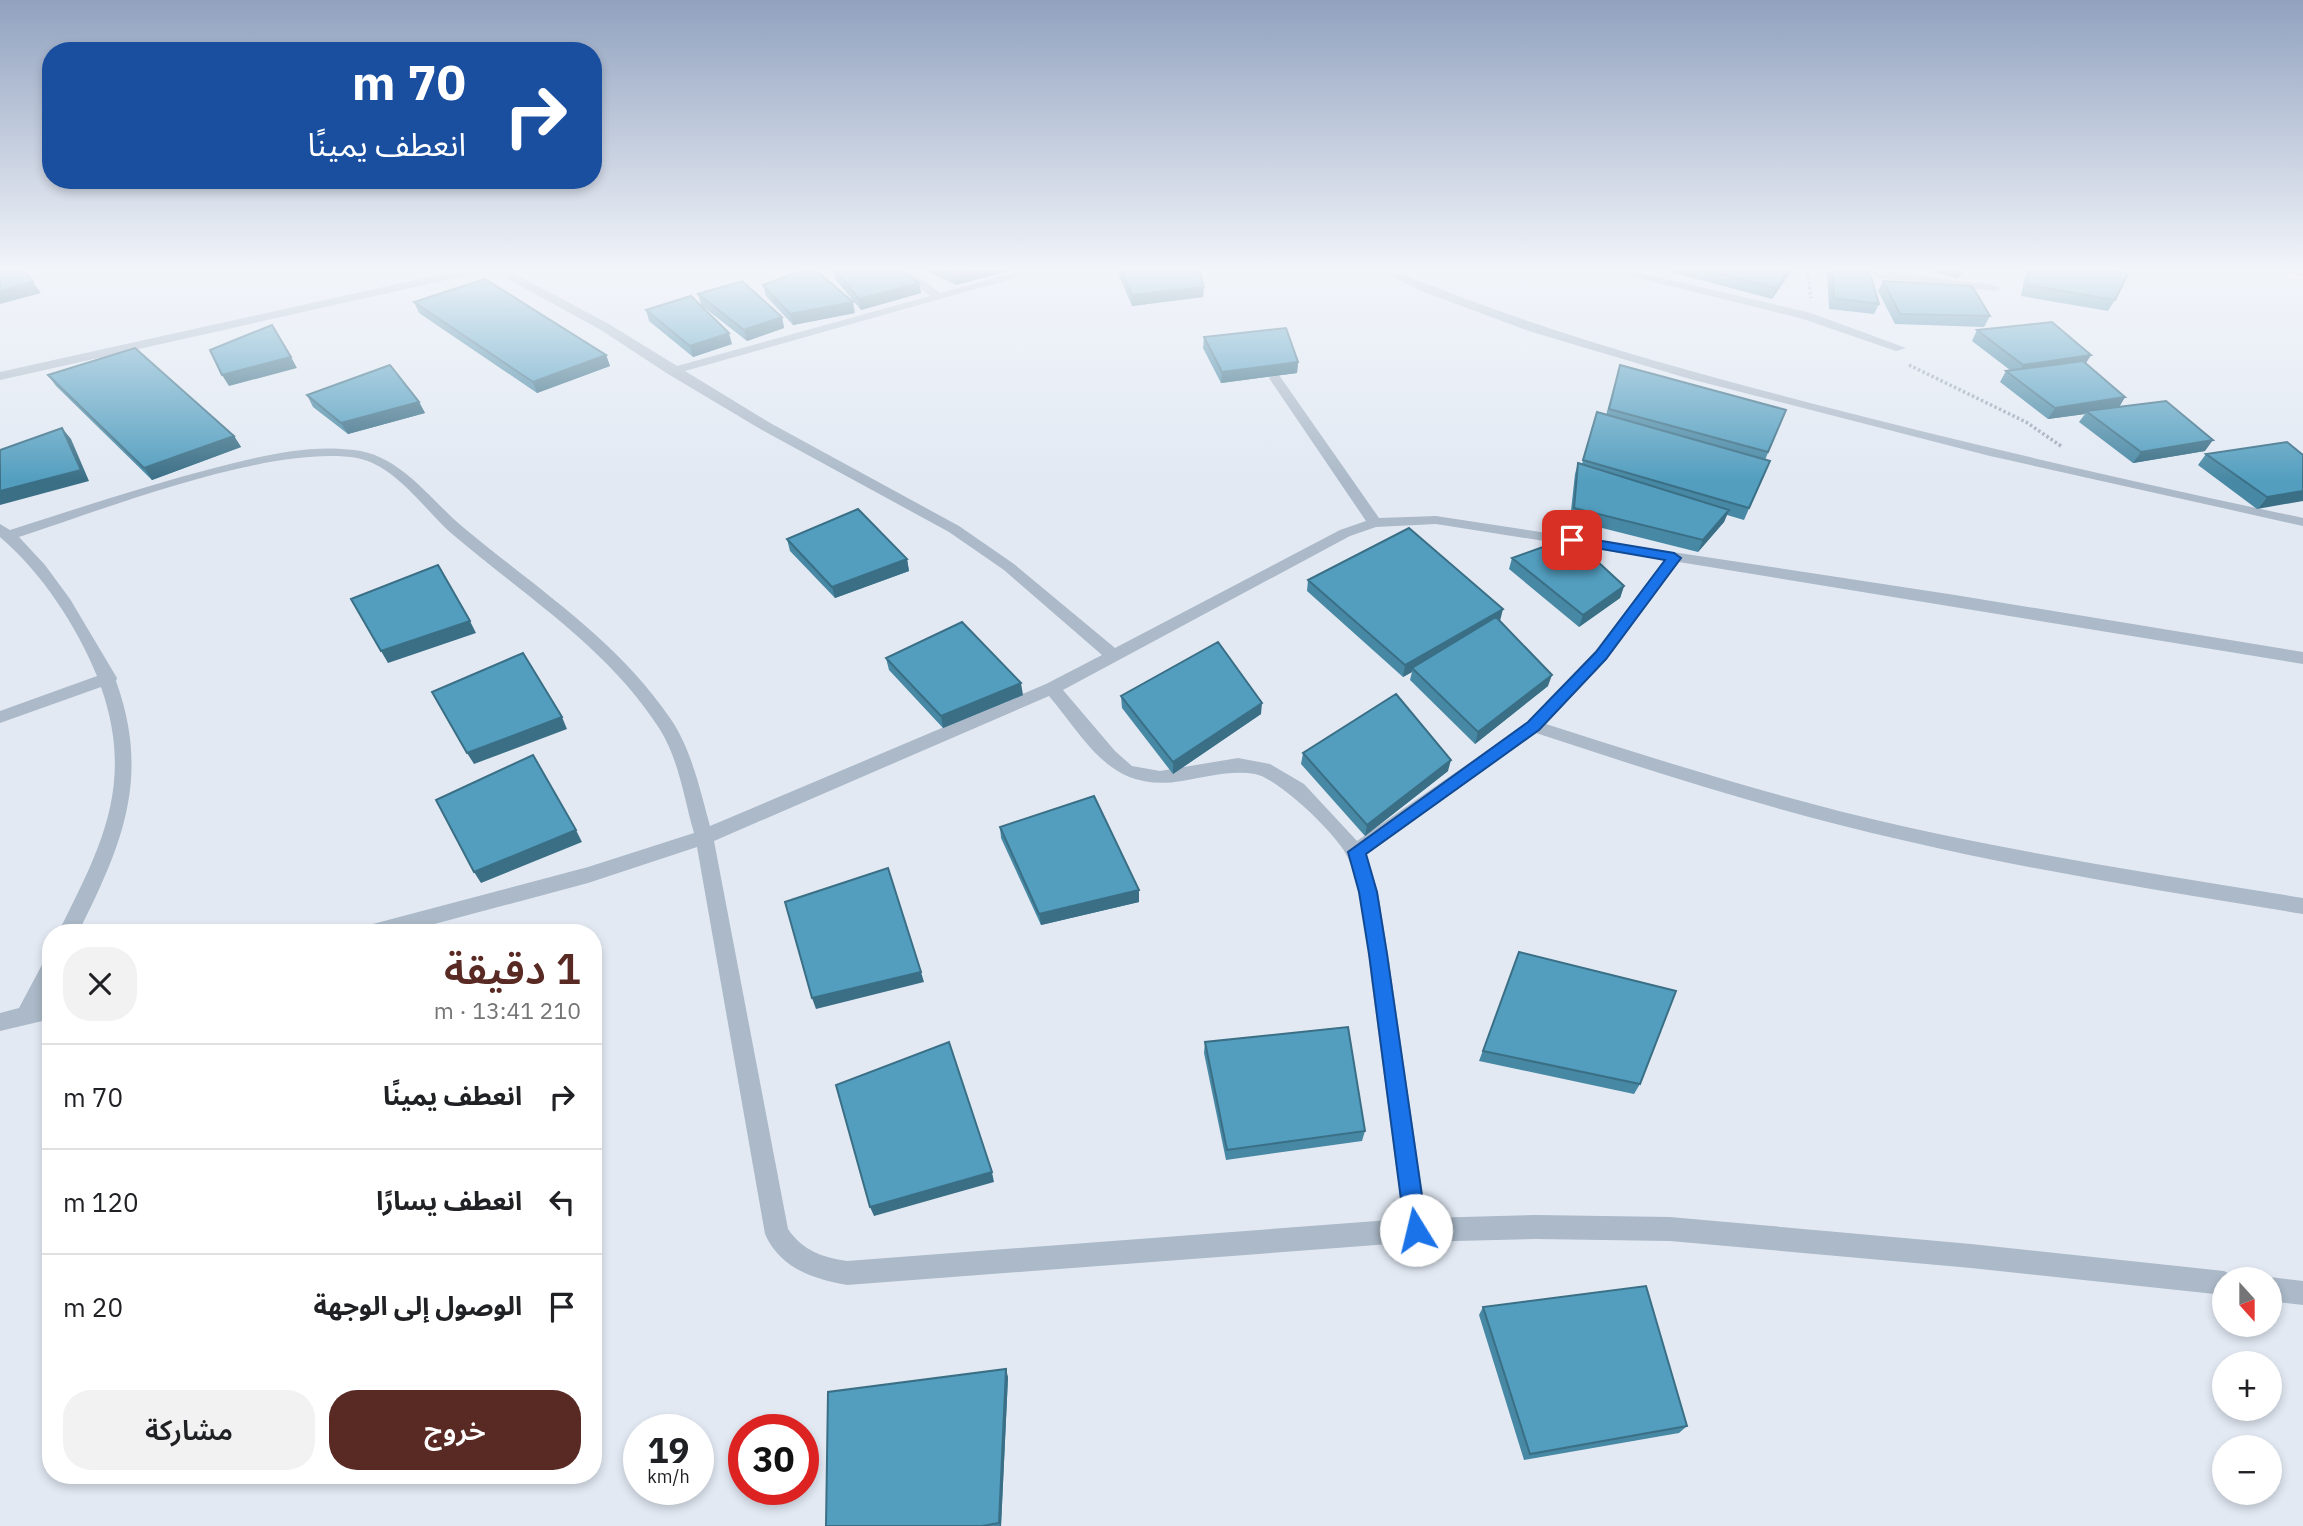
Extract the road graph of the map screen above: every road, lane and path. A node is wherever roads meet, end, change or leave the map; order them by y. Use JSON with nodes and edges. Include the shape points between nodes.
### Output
{"nodes":[{"id":1,"x":170,"y":338,"type":"edge"},
{"id":2,"x":622,"y":338,"type":"edge"},
{"id":3,"x":788,"y":338,"type":"edge"},
{"id":4,"x":1561,"y":338,"type":"edge"},
{"id":5,"x":1872,"y":338,"type":"edge"},
{"id":6,"x":1900,"y":348,"type":"joint"},
{"id":7,"x":673,"y":371,"type":"junction"},
{"id":8,"x":0,"y":376,"type":"edge"},
{"id":9,"x":1275,"y":378,"type":"edge"},
{"id":10,"x":2102,"y":480,"type":"junction"},
{"id":11,"x":2303,"y":522,"type":"edge"},
{"id":12,"x":1375,"y":523,"type":"junction"},
{"id":13,"x":4,"y":532,"type":"edge"},
{"id":14,"x":1674,"y":558,"type":"junction"},
{"id":15,"x":1114,"y":656,"type":"junction"},
{"id":16,"x":2303,"y":658,"type":"edge"},
{"id":17,"x":109,"y":678,"type":"junction"},
{"id":18,"x":1052,"y":688,"type":"junction"},
{"id":19,"x":0,"y":717,"type":"edge"},
{"id":20,"x":1534,"y":726,"type":"junction"},
{"id":21,"x":704,"y":837,"type":"junction"},
{"id":22,"x":1356,"y":852,"type":"junction"},
{"id":23,"x":2303,"y":906,"type":"edge"},
{"id":24,"x":73,"y":924,"type":"edge"},
{"id":25,"x":403,"y":924,"type":"edge"},
{"id":26,"x":42,"y":985,"type":"edge"},
{"id":27,"x":42,"y":1012,"type":"edge"},
{"id":28,"x":26,"y":1016,"type":"junction"},
{"id":29,"x":0,"y":1022,"type":"edge"},
{"id":30,"x":1416,"y":1230,"type":"junction"},
{"id":31,"x":2212,"y":1282,"type":"edge"},
{"id":32,"x":2282,"y":1290,"type":"edge"},
{"id":33,"x":2303,"y":1293,"type":"edge"}],
"edges":[{"from":1,"to":8,"type":"street"},
{"from":2,"to":7,"type":"street"},
{"from":3,"to":7,"type":"street"},
{"from":4,"to":10,"type":"street"},
{"from":5,"to":6,"type":"street"},
{"from":6,"to":10,"type":"path","via":[[1916,370],[2026,422]]},
{"from":7,"to":15,"type":"street","via":[[954,528],[1009,567]]},
{"from":9,"to":12,"type":"street"},
{"from":10,"to":11,"type":"street"},
{"from":12,"to":14,"type":"street","via":[[1436,520]]},
{"from":12,"to":15,"type":"street","via":[[1272,570]]},
{"from":13,"to":17,"type":"street","via":[[46,574]]},
{"from":13,"to":21,"type":"street","via":[[245,464],[336,452],[381,461],[456,529],[564,613],[626,672],[666,725]]},
{"from":14,"to":16,"type":"street"},
{"from":14,"to":20,"type":"street","via":[[1601,655]]},
{"from":15,"to":18,"type":"street"},
{"from":17,"to":19,"type":"street"},
{"from":17,"to":24,"type":"street","via":[[126,740],[120,807],[105,860]]},
{"from":18,"to":21,"type":"street"},
{"from":18,"to":22,"type":"street","via":[[1109,756],[1128,771],[1160,778],[1238,765],[1264,769],[1298,789]]},
{"from":20,"to":22,"type":"street"},
{"from":20,"to":23,"type":"street","via":[[1674,773],[1900,833]]},
{"from":21,"to":25,"type":"street","via":[[587,875]]},
{"from":21,"to":30,"type":"street","via":[[777,1234],[788,1252],[810,1268],[847,1273]]},
{"from":22,"to":30,"type":"street","via":[[1378,954]]},
{"from":26,"to":28,"type":"street"},
{"from":27,"to":28,"type":"street"},
{"from":28,"to":29,"type":"street"},
{"from":30,"to":31,"type":"street","via":[[1670,1229]]},
{"from":32,"to":33,"type":"street"}]}
